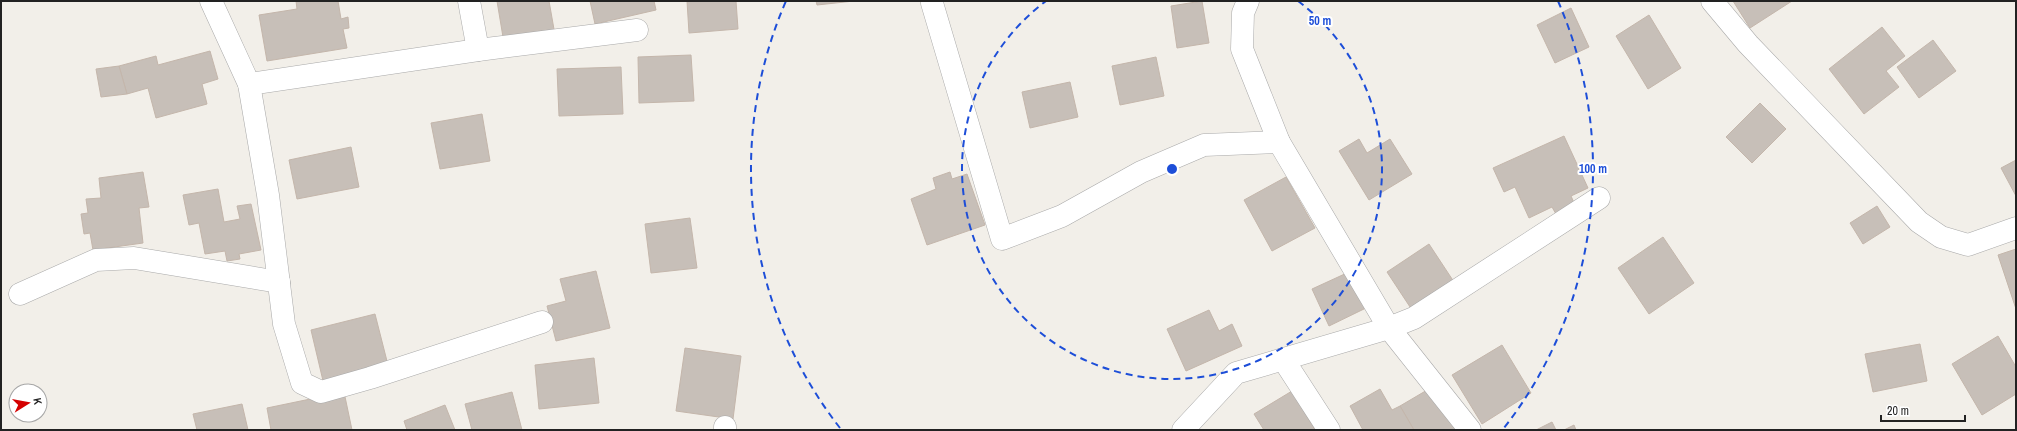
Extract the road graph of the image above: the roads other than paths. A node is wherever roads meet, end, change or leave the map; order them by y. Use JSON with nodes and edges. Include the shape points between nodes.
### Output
{"nodes":[{"id":1,"x":211,"y":1,"type":"edge"},
{"id":2,"x":469,"y":1,"type":"edge"},
{"id":3,"x":1248,"y":1,"type":"edge"},
{"id":4,"x":1712,"y":1,"type":"edge"},
{"id":5,"x":932,"y":3,"type":"dead end"},
{"id":6,"x":638,"y":30,"type":"dead end"},
{"id":7,"x":478,"y":50,"type":"junction"},
{"id":8,"x":249,"y":84,"type":"junction"},
{"id":9,"x":1279,"y":142,"type":"junction"},
{"id":10,"x":1599,"y":198,"type":"dead end"},
{"id":11,"x":2016,"y":228,"type":"edge"},
{"id":12,"x":279,"y":282,"type":"junction"},
{"id":13,"x":20,"y":294,"type":"dead end"},
{"id":14,"x":542,"y":322,"type":"dead end"},
{"id":15,"x":1389,"y":328,"type":"junction"},
{"id":16,"x":1282,"y":359,"type":"junction"},
{"id":17,"x":1183,"y":430,"type":"edge"},
{"id":18,"x":1329,"y":430,"type":"edge"},
{"id":19,"x":1470,"y":430,"type":"edge"}],
"edges":[{"from":1,"to":8,"type":"street"},
{"from":2,"to":7,"type":"street"},
{"from":3,"to":9,"type":"street","via":[[1243,13],[1242,48]]},
{"from":4,"to":11,"type":"street","via":[[1748,44],[1919,222],[1941,237],[1968,245]]},
{"from":5,"to":9,"type":"street","via":[[1002,240],[1062,216],[1141,172],[1204,145]]},
{"from":6,"to":7,"type":"street"},
{"from":7,"to":8,"type":"street"},
{"from":8,"to":12,"type":"street","via":[[268,195]]},
{"from":9,"to":15,"type":"street"},
{"from":10,"to":15,"type":"street","via":[[1414,318]]},
{"from":12,"to":13,"type":"street","via":[[134,258],[96,260]]},
{"from":12,"to":14,"type":"street","via":[[284,324],[302,383],[321,392]]},
{"from":15,"to":16,"type":"street"},
{"from":15,"to":19,"type":"street"},
{"from":16,"to":17,"type":"street","via":[[1236,373]]},
{"from":16,"to":18,"type":"street"}]}
